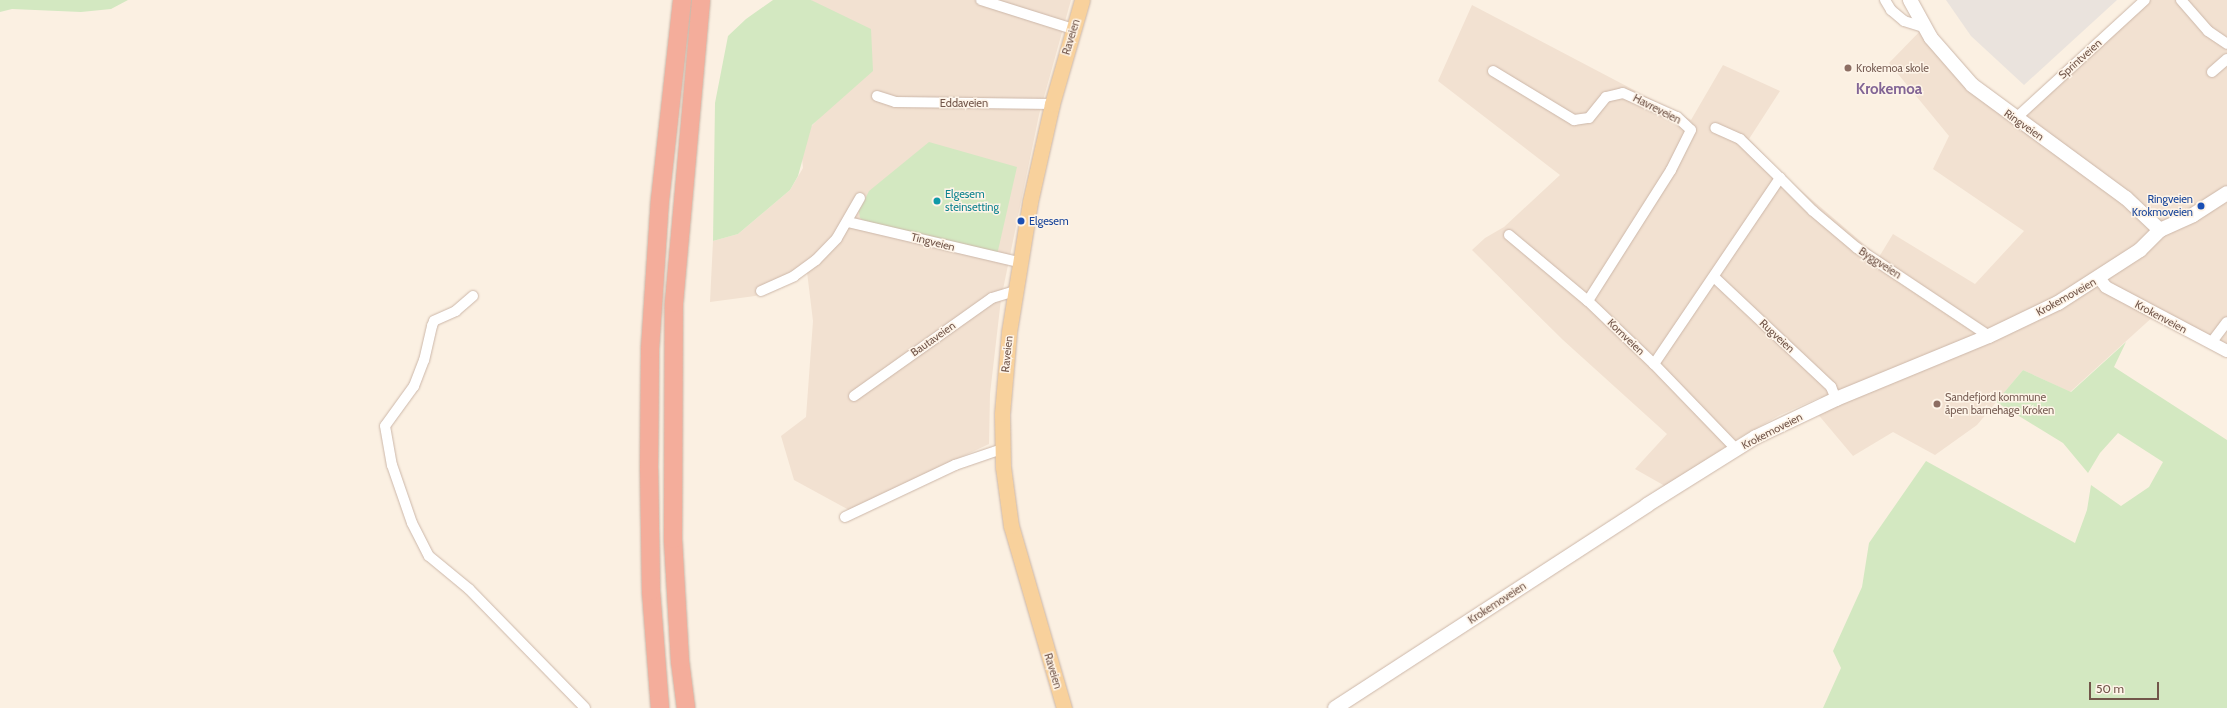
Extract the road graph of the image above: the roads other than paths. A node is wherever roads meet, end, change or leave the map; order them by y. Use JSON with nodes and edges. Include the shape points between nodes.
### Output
{"nodes":[{"id":1,"x":682,"y":0,"type":"edge"},
{"id":2,"x":701,"y":0,"type":"edge"},
{"id":3,"x":981,"y":0,"type":"edge"},
{"id":4,"x":1082,"y":0,"type":"edge"},
{"id":5,"x":1885,"y":0,"type":"edge"},
{"id":6,"x":1910,"y":0,"type":"edge"},
{"id":7,"x":2145,"y":0,"type":"edge"},
{"id":8,"x":2181,"y":0,"type":"edge"},
{"id":9,"x":1924,"y":27,"type":"junction"},
{"id":10,"x":1073,"y":29,"type":"junction"},
{"id":11,"x":2227,"y":44,"type":"edge"},
{"id":12,"x":2227,"y":59,"type":"edge"},
{"id":13,"x":1493,"y":71,"type":"dead end"},
{"id":14,"x":2212,"y":72,"type":"dead end"},
{"id":15,"x":877,"y":96,"type":"dead end"},
{"id":16,"x":1052,"y":104,"type":"junction"},
{"id":17,"x":2015,"y":119,"type":"junction"},
{"id":18,"x":1715,"y":128,"type":"dead end"},
{"id":19,"x":1780,"y":178,"type":"junction"},
{"id":20,"x":2227,"y":192,"type":"edge"},
{"id":21,"x":860,"y":198,"type":"dead end"},
{"id":22,"x":848,"y":222,"type":"junction"},
{"id":23,"x":2160,"y":230,"type":"junction"},
{"id":24,"x":1509,"y":234,"type":"dead end"},
{"id":25,"x":1019,"y":262,"type":"junction"},
{"id":26,"x":1714,"y":277,"type":"junction"},
{"id":27,"x":2099,"y":278,"type":"junction"},
{"id":28,"x":1016,"y":291,"type":"junction"},
{"id":29,"x":761,"y":292,"type":"dead end"},
{"id":30,"x":473,"y":296,"type":"dead end"},
{"id":31,"x":1588,"y":301,"type":"junction"},
{"id":32,"x":2227,"y":322,"type":"edge"},
{"id":33,"x":1989,"y":336,"type":"junction"},
{"id":34,"x":2211,"y":343,"type":"junction"},
{"id":35,"x":2227,"y":351,"type":"edge"},
{"id":36,"x":1654,"y":364,"type":"junction"},
{"id":37,"x":854,"y":396,"type":"dead end"},
{"id":38,"x":1836,"y":399,"type":"junction"},
{"id":39,"x":1002,"y":449,"type":"junction"},
{"id":40,"x":1736,"y":449,"type":"junction"},
{"id":41,"x":845,"y":517,"type":"dead end"},
{"id":42,"x":585,"y":708,"type":"edge"},
{"id":43,"x":660,"y":708,"type":"edge"},
{"id":44,"x":686,"y":708,"type":"edge"},
{"id":45,"x":1064,"y":708,"type":"edge"},
{"id":46,"x":1335,"y":708,"type":"edge"}],
"edges":[{"from":1,"to":43,"type":"highway","via":[[661,192],[650,350],[651,584]]},
{"from":2,"to":44,"type":"highway","via":[[674,303],[673,538],[680,661]]},
{"from":3,"to":10,"type":"street"},
{"from":4,"to":10,"type":"main road","name":"Raveien"},
{"from":5,"to":9,"type":"street","via":[[1891,10],[1904,21]]},
{"from":6,"to":9,"type":"main road","name":"Ringveien"},
{"from":7,"to":17,"type":"street","name":"Sprintveien"},
{"from":8,"to":11,"type":"street","via":[[2208,31]]},
{"from":9,"to":17,"type":"main road","name":"Ringveien","via":[[1940,50],[1972,85]]},
{"from":10,"to":16,"type":"main road","name":"Raveien"},
{"from":12,"to":14,"type":"street"},
{"from":13,"to":31,"type":"street","name":"Havreveien","via":[[1574,120],[1589,118],[1606,97],[1622,93],[1677,117],[1691,130],[1671,170]]},
{"from":15,"to":16,"type":"street","name":"Eddaveien","via":[[895,102]]},
{"from":16,"to":25,"type":"main road","name":"Raveien"},
{"from":17,"to":23,"type":"main road","name":"Ringveien","via":[[2126,198]]},
{"from":18,"to":19,"type":"street","name":"Byggveien","via":[[1740,139]]},
{"from":19,"to":26,"type":"street"},
{"from":19,"to":33,"type":"street","name":"Byggveien","via":[[1813,211],[1857,248]]},
{"from":20,"to":23,"type":"main road","name":"Krokemoveien","via":[[2194,215]]},
{"from":21,"to":22,"type":"street"},
{"from":22,"to":25,"type":"street","name":"Tingveien"},
{"from":22,"to":29,"type":"street","via":[[816,260],[794,276]]},
{"from":23,"to":27,"type":"main road","name":"Krokemoveien","via":[[2140,250]]},
{"from":24,"to":31,"type":"street","name":"Kornveien"},
{"from":25,"to":28,"type":"main road","name":"Raveien"},
{"from":26,"to":36,"type":"street"},
{"from":26,"to":38,"type":"street","name":"Rugveien","via":[[1832,387]]},
{"from":27,"to":33,"type":"main road","name":"Krokemoveien","via":[[2058,303]]},
{"from":27,"to":34,"type":"street","name":"Krokenveien","via":[[2106,287]]},
{"from":28,"to":37,"type":"street","name":"Bautaveien","via":[[992,298]]},
{"from":28,"to":39,"type":"main road","name":"Raveien","via":[[1002,394]]},
{"from":30,"to":42,"type":"street","via":[[456,311],[434,321],[414,386],[385,426],[392,465],[412,523],[429,556],[469,589]]},
{"from":31,"to":36,"type":"street","name":"Kornveien"},
{"from":32,"to":34,"type":"street"},
{"from":33,"to":38,"type":"main road","name":"Krokemoveien"},
{"from":34,"to":35,"type":"street","name":"Krokenveien"},
{"from":36,"to":40,"type":"street","name":"Kornveien"},
{"from":38,"to":40,"type":"main road","name":"Krokemoveien"},
{"from":39,"to":41,"type":"street","via":[[955,464]]},
{"from":39,"to":45,"type":"main road","name":"Raveien","via":[[1007,504],[1016,550]]},
{"from":40,"to":46,"type":"main road","name":"Krokemoveien"}]}
